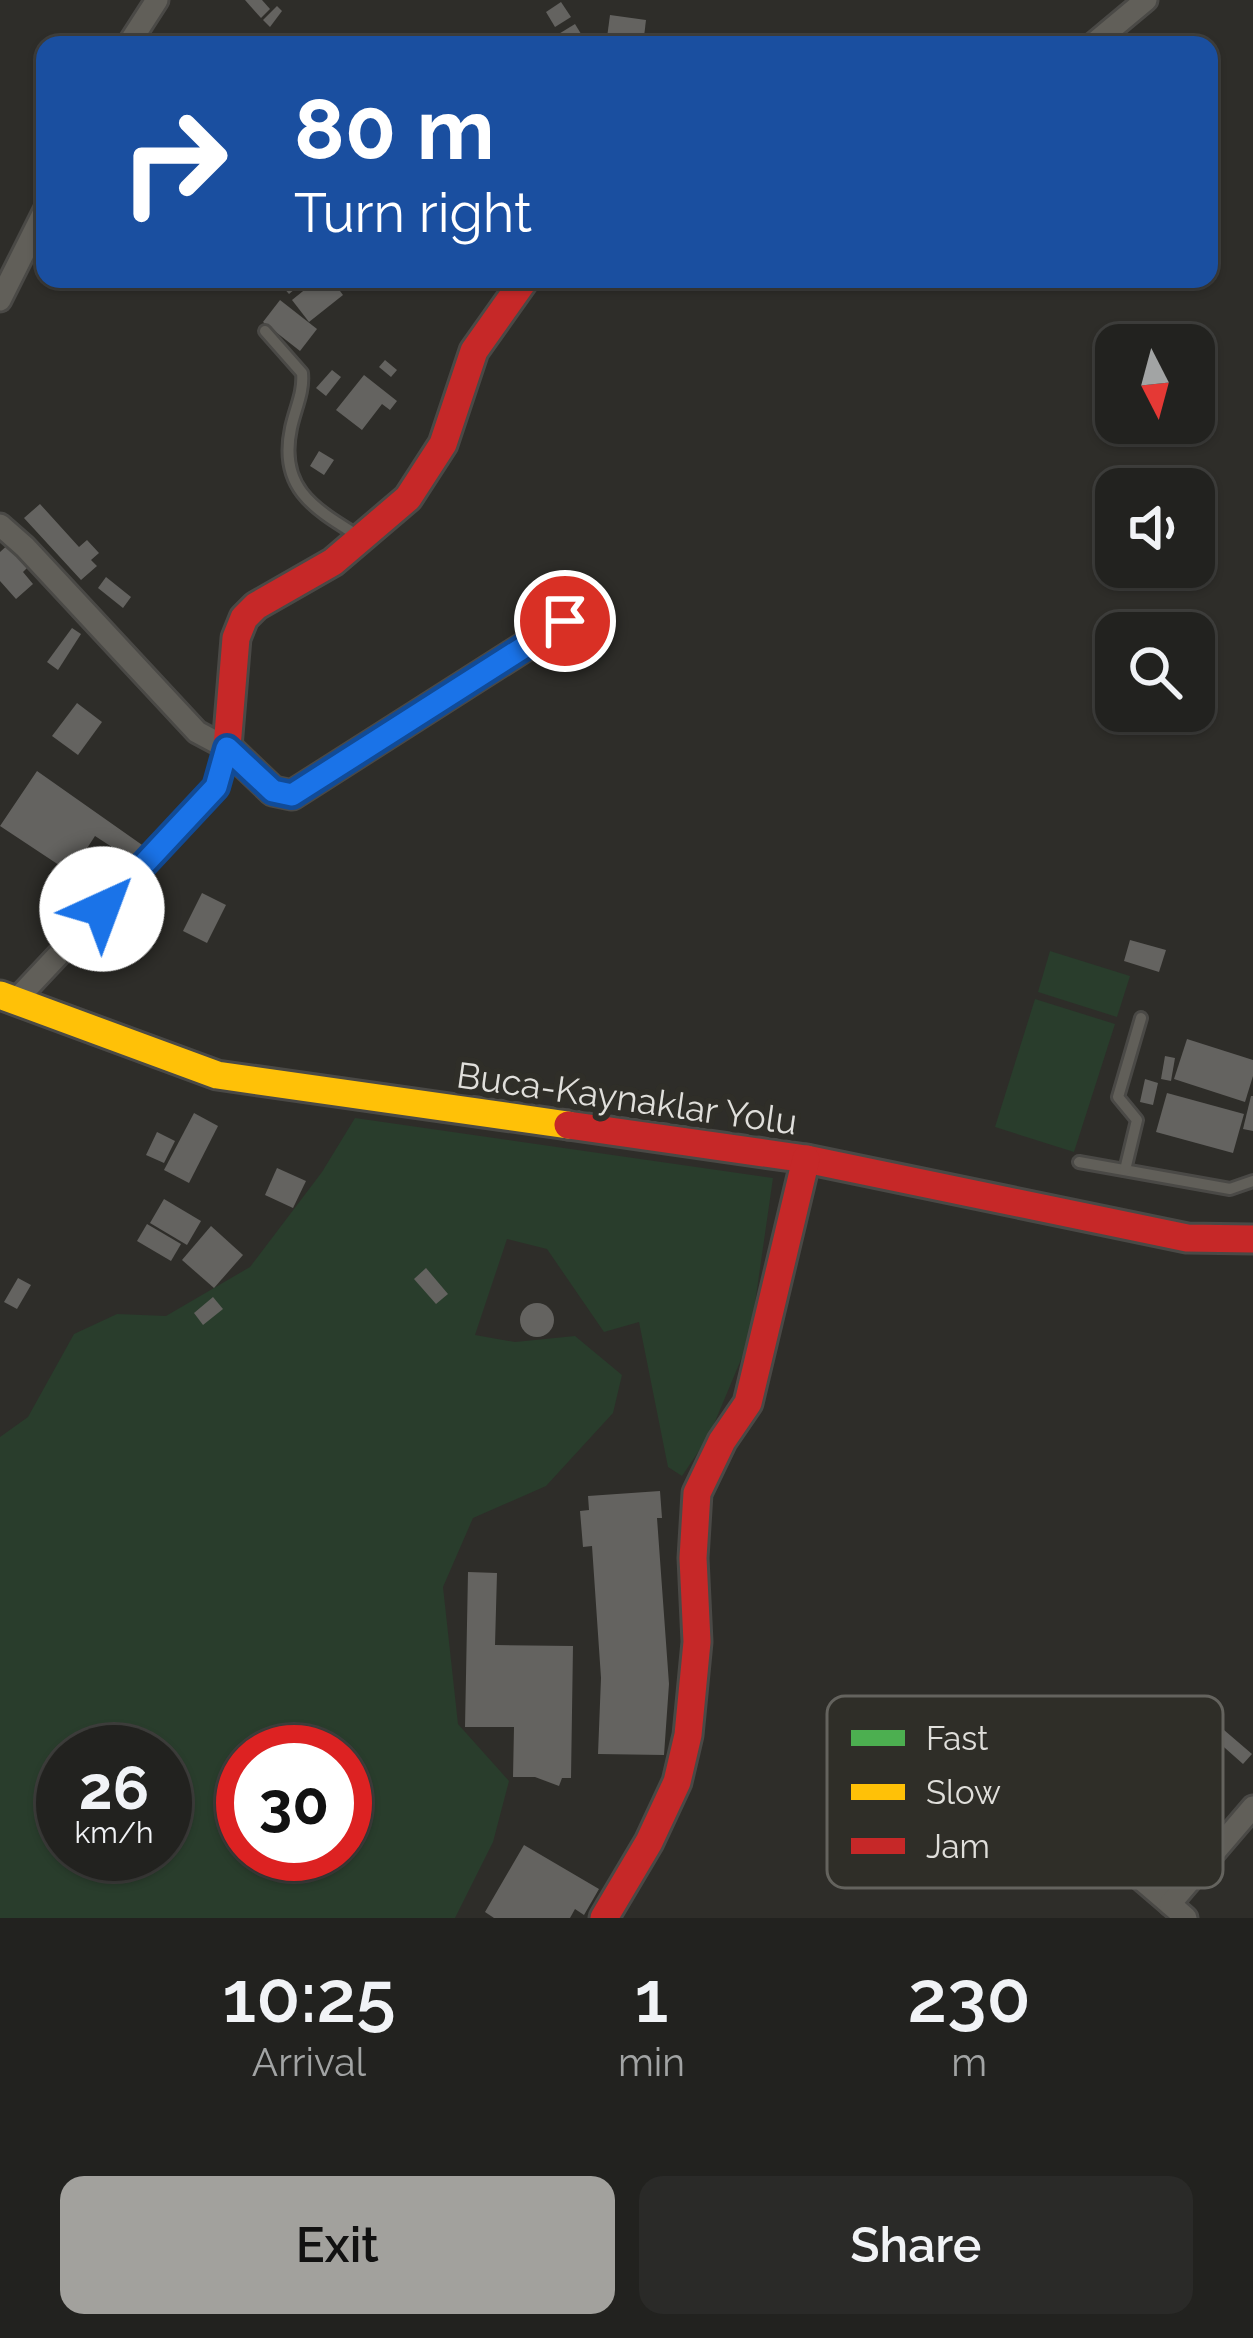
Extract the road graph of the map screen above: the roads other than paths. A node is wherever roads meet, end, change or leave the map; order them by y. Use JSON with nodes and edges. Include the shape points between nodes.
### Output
{"nodes":[{"id":1,"x":157,"y":0,"type":"edge"},
{"id":2,"x":1146,"y":0,"type":"edge"},
{"id":3,"x":134,"y":36,"type":"edge"},
{"id":4,"x":1103,"y":36,"type":"edge"},
{"id":5,"x":36,"y":228,"type":"edge"},
{"id":6,"x":518,"y":288,"type":"edge"},
{"id":7,"x":0,"y":300,"type":"edge"},
{"id":8,"x":266,"y":332,"type":"dead end"},
{"id":9,"x":0,"y":525,"type":"edge"},
{"id":10,"x":362,"y":538,"type":"junction"},
{"id":11,"x":565,"y":621,"type":"dead end"},
{"id":12,"x":227,"y":748,"type":"junction"},
{"id":13,"x":8,"y":998,"type":"edge"},
{"id":14,"x":1141,"y":1018,"type":"dead end"},
{"id":15,"x":806,"y":1159,"type":"junction"},
{"id":16,"x":1079,"y":1162,"type":"dead end"},
{"id":17,"x":1125,"y":1170,"type":"junction"},
{"id":18,"x":1253,"y":1181,"type":"edge"},
{"id":19,"x":1253,"y":1239,"type":"edge"},
{"id":20,"x":1253,"y":1807,"type":"edge"},
{"id":21,"x":1223,"y":1849,"type":"edge"},
{"id":22,"x":1151,"y":1888,"type":"edge"},
{"id":23,"x":1178,"y":1911,"type":"edge"},
{"id":24,"x":604,"y":1918,"type":"edge"}],
"edges":[{"from":1,"to":3,"type":"street"},
{"from":2,"to":4,"type":"street"},
{"from":5,"to":7,"type":"street"},
{"from":6,"to":10,"type":"street","via":[[474,351],[433,462]]},
{"from":8,"to":10,"type":"lane","via":[[302,373],[289,445],[296,484],[308,505]]},
{"from":9,"to":12,"type":"street","via":[[197,732]]},
{"from":10,"to":12,"type":"street","via":[[244,618]]},
{"from":11,"to":12,"type":"street","via":[[292,795],[273,791]]},
{"from":12,"to":13,"type":"street","via":[[216,787]]},
{"from":13,"to":15,"type":"street","name":"Buca-Kaynaklar Yolu","via":[[217,1075]]},
{"from":14,"to":17,"type":"lane","via":[[1119,1094],[1137,1120]]},
{"from":15,"to":19,"type":"street","name":"Buca-Kaynaklar Yolu","via":[[1187,1238]]},
{"from":15,"to":24,"type":"street","via":[[748,1402],[697,1492],[697,1642],[677,1782]]},
{"from":16,"to":17,"type":"lane"},
{"from":17,"to":18,"type":"lane","via":[[1230,1190]]},
{"from":20,"to":21,"type":"street"},
{"from":22,"to":23,"type":"street"}]}
